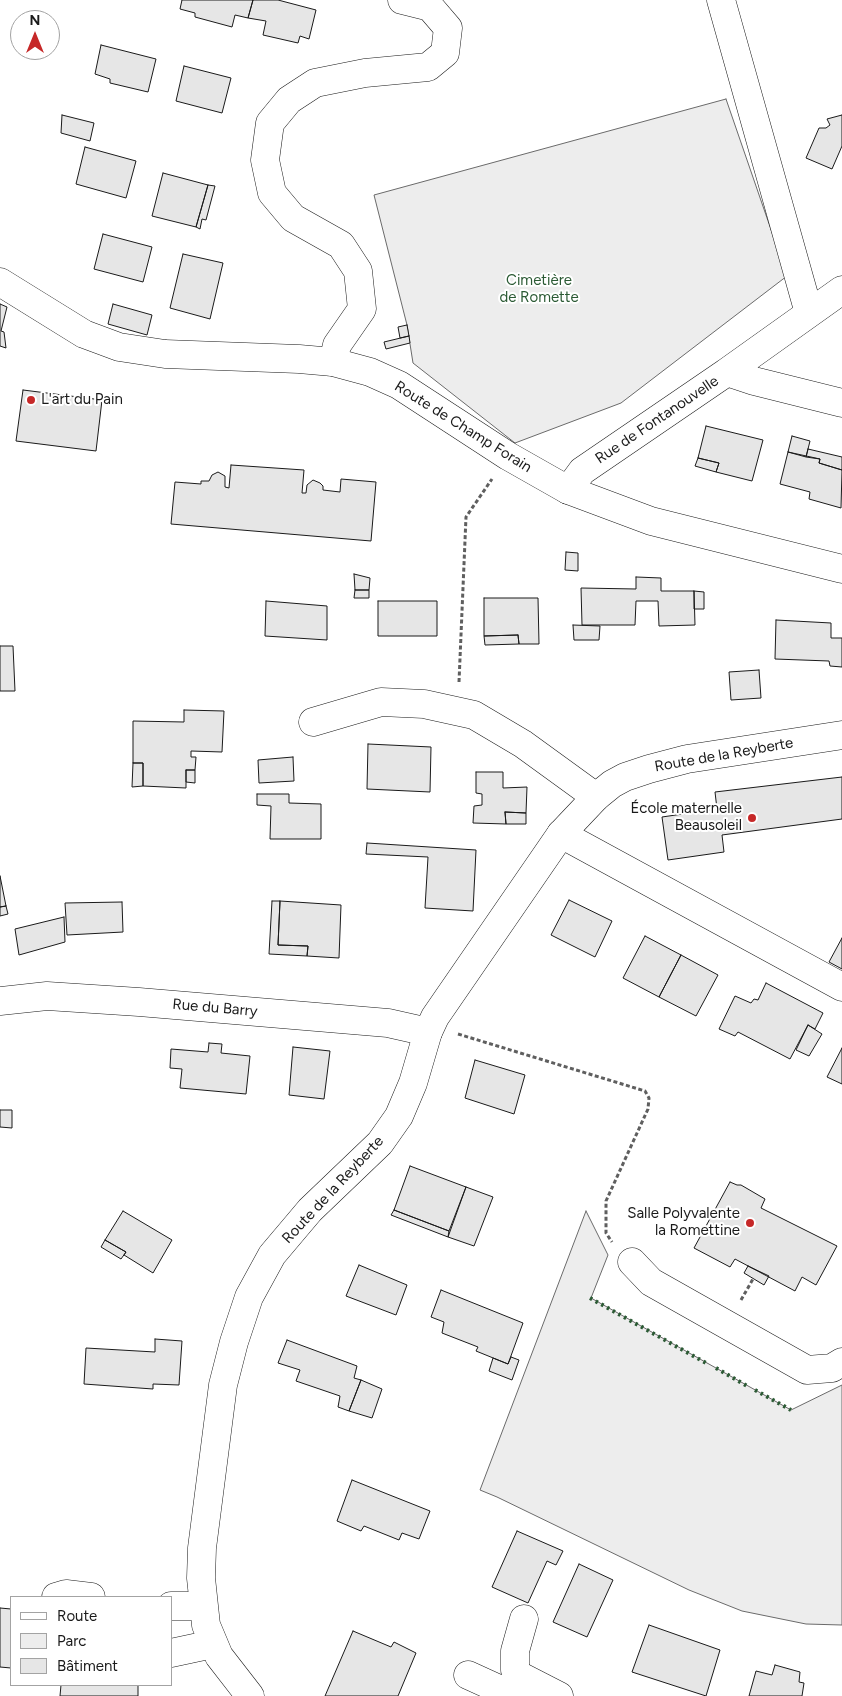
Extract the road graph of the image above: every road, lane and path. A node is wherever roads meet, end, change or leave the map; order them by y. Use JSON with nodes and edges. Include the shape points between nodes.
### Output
{"nodes":[{"id":1,"x":402,"y":0,"type":"edge"},
{"id":2,"x":721,"y":0,"type":"edge"},
{"id":3,"x":0,"y":282,"type":"edge"},
{"id":4,"x":842,"y":290,"type":"edge"},
{"id":5,"x":809,"y":313,"type":"junction"},
{"id":6,"x":333,"y":362,"type":"junction"},
{"id":7,"x":727,"y":372,"type":"junction"},
{"id":8,"x":842,"y":403,"type":"edge"},
{"id":9,"x":508,"y":456,"type":"junction"},
{"id":10,"x":568,"y":490,"type":"junction"},
{"id":11,"x":842,"y":569,"type":"edge"},
{"id":12,"x":457,"y":712,"type":"junction"},
{"id":13,"x":313,"y":722,"type":"dead end"},
{"id":14,"x":842,"y":735,"type":"edge"},
{"id":15,"x":596,"y":797,"type":"junction"},
{"id":16,"x":561,"y":834,"type":"junction"},
{"id":17,"x":842,"y":987,"type":"edge"},
{"id":18,"x":0,"y":1001,"type":"edge"},
{"id":19,"x":432,"y":1025,"type":"junction"},
{"id":20,"x":632,"y":1262,"type":"joint"},
{"id":21,"x":842,"y":1362,"type":"edge"},
{"id":22,"x":59,"y":1596,"type":"edge"},
{"id":23,"x":83,"y":1596,"type":"edge"},
{"id":24,"x":172,"y":1606,"type":"edge"},
{"id":25,"x":203,"y":1606,"type":"junction"},
{"id":26,"x":524,"y":1619,"type":"dead end"},
{"id":27,"x":213,"y":1644,"type":"junction"},
{"id":28,"x":172,"y":1653,"type":"edge"},
{"id":29,"x":468,"y":1676,"type":"dead end"},
{"id":30,"x":250,"y":1696,"type":"edge"},
{"id":31,"x":514,"y":1696,"type":"edge"},
{"id":32,"x":559,"y":1696,"type":"edge"}],
"edges":[{"from":1,"to":6,"type":"street","via":[[430,7],[448,28],[445,53],[428,67],[365,73],[315,83],[289,100],[270,123],[265,160],[272,193],[293,218],[341,245],[358,271],[362,309],[338,345]]},
{"from":2,"to":5,"type":"street"},
{"from":3,"to":6,"type":"street","name":"Route de Champ Forain","via":[[84,334],[119,347],[165,354]]},
{"from":4,"to":5,"type":"street"},
{"from":5,"to":7,"type":"street"},
{"from":6,"to":9,"type":"street","name":"Route de Champ Forain","via":[[370,372],[399,385]]},
{"from":7,"to":8,"type":"street","name":"Rue de Fontanouvelle"},
{"from":7,"to":10,"type":"street","name":"Rue de Fontanouvelle","via":[[582,471]]},
{"from":9,"to":10,"type":"street","name":"Route de Champ Forain"},
{"from":9,"to":12,"type":"path","via":[[466,517]]},
{"from":10,"to":11,"type":"street","name":"Route de Champ Forain","via":[[652,521]]},
{"from":12,"to":13,"type":"street","via":[[424,704],[381,702]]},
{"from":12,"to":15,"type":"street","via":[[474,715],[523,744]]},
{"from":14,"to":15,"type":"street","name":"Route de la Reyberte","via":[[687,759],[624,777]]},
{"from":15,"to":16,"type":"street","name":"Route de la Reyberte"},
{"from":16,"to":17,"type":"street"},
{"from":16,"to":19,"type":"street","name":"Route de la Reyberte"},
{"from":18,"to":19,"type":"street","name":"Rue du Barry","via":[[48,996]]},
{"from":19,"to":20,"type":"path","via":[[645,1091],[649,1098],[648,1109],[606,1202],[606,1232]]},
{"from":19,"to":25,"type":"street","name":"Route de la Reyberte","via":[[399,1116],[380,1143],[310,1210],[272,1255],[249,1297],[223,1386],[202,1548]]},
{"from":20,"to":21,"type":"street","via":[[651,1282],[807,1370],[832,1368]]},
{"from":22,"to":23,"type":"street"},
{"from":24,"to":25,"type":"street"},
{"from":25,"to":27,"type":"street","name":"Route de la Reyberte"},
{"from":26,"to":32,"type":"street","via":[[515,1650],[515,1670],[520,1676]]},
{"from":27,"to":28,"type":"street"},
{"from":27,"to":30,"type":"street","name":"Route de la Reyberte"},
{"from":29,"to":31,"type":"street"}]}
